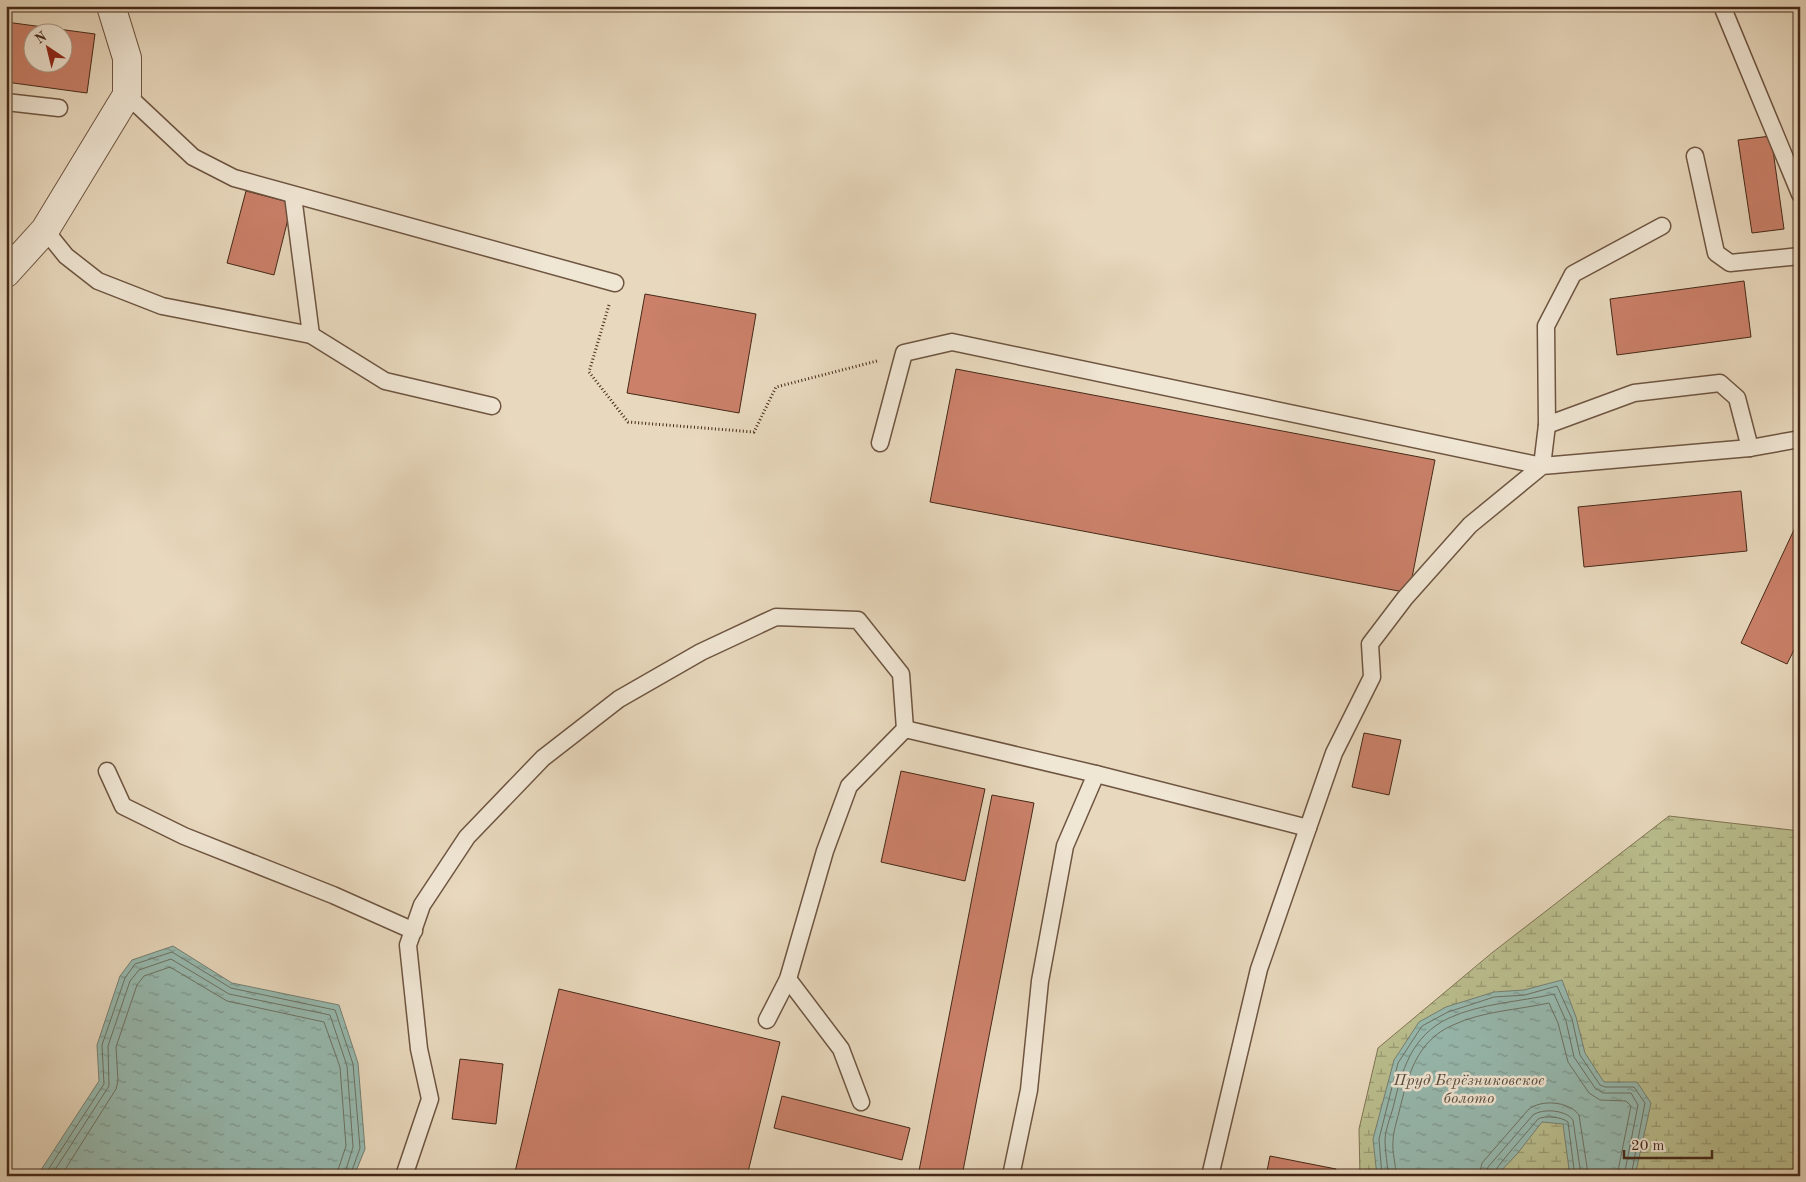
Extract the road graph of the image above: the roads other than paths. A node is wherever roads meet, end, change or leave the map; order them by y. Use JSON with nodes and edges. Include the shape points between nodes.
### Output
{"nodes":[{"id":1,"x":111,"y":6,"type":"edge"},
{"id":2,"x":1722,"y":6,"type":"edge"},
{"id":3,"x":127,"y":95,"type":"junction"},
{"id":4,"x":6,"y":102,"type":"edge"},
{"id":5,"x":59,"y":108,"type":"dead end"},
{"id":6,"x":1695,"y":156,"type":"dead end"},
{"id":7,"x":1800,"y":194,"type":"edge"},
{"id":8,"x":293,"y":196,"type":"junction"},
{"id":9,"x":1662,"y":226,"type":"dead end"},
{"id":10,"x":45,"y":230,"type":"junction"},
{"id":11,"x":1800,"y":256,"type":"edge"},
{"id":12,"x":6,"y":273,"type":"edge"},
{"id":13,"x":615,"y":283,"type":"road end"},
{"id":14,"x":311,"y":335,"type":"junction"},
{"id":15,"x":492,"y":406,"type":"dead end"},
{"id":16,"x":1547,"y":425,"type":"junction"},
{"id":17,"x":1800,"y":439,"type":"edge"},
{"id":18,"x":880,"y":443,"type":"dead end"},
{"id":19,"x":1750,"y":448,"type":"junction"},
{"id":20,"x":1542,"y":466,"type":"junction"},
{"id":21,"x":905,"y":729,"type":"junction"},
{"id":22,"x":107,"y":771,"type":"dead end"},
{"id":23,"x":1096,"y":774,"type":"junction"},
{"id":24,"x":1308,"y":828,"type":"junction"},
{"id":25,"x":414,"y":931,"type":"junction"},
{"id":26,"x":788,"y":979,"type":"junction"},
{"id":27,"x":767,"y":1020,"type":"dead end"},
{"id":28,"x":860,"y":1102,"type":"dead end"},
{"id":29,"x":404,"y":1176,"type":"edge"},
{"id":30,"x":1011,"y":1176,"type":"edge"},
{"id":31,"x":1210,"y":1176,"type":"edge"}],
"edges":[{"from":1,"to":3,"type":"street","via":[[127,58]]},
{"from":2,"to":7,"type":"lane"},
{"from":3,"to":8,"type":"lane","via":[[193,157],[234,178]]},
{"from":3,"to":10,"type":"street"},
{"from":4,"to":5,"type":"lane"},
{"from":6,"to":11,"type":"lane","via":[[1716,252],[1730,263]]},
{"from":8,"to":13,"type":"lane"},
{"from":8,"to":14,"type":"lane"},
{"from":9,"to":16,"type":"lane","via":[[1573,274],[1546,326]]},
{"from":10,"to":12,"type":"street"},
{"from":10,"to":14,"type":"lane","via":[[66,256],[98,281],[153,302]]},
{"from":14,"to":15,"type":"lane","via":[[385,381]]},
{"from":16,"to":19,"type":"lane","via":[[1634,393],[1720,383],[1737,398]]},
{"from":16,"to":20,"type":"lane"},
{"from":17,"to":19,"type":"lane"},
{"from":18,"to":20,"type":"lane","via":[[904,353],[952,342]]},
{"from":19,"to":20,"type":"lane"},
{"from":20,"to":24,"type":"lane","via":[[1470,525],[1405,598],[1370,644],[1372,677],[1334,753]]},
{"from":21,"to":23,"type":"lane"},
{"from":21,"to":25,"type":"lane","via":[[901,674],[858,620],[776,617],[701,652],[619,698],[543,758],[467,837],[422,905]]},
{"from":21,"to":26,"type":"lane","via":[[849,786]]},
{"from":22,"to":25,"type":"lane","via":[[123,806],[184,836]]},
{"from":23,"to":24,"type":"lane"},
{"from":23,"to":30,"type":"lane","via":[[1065,846],[1040,981],[1029,1090]]},
{"from":24,"to":31,"type":"lane","via":[[1259,969]]},
{"from":25,"to":29,"type":"lane","via":[[408,945],[419,1049],[430,1099]]},
{"from":26,"to":27,"type":"lane"},
{"from":26,"to":28,"type":"lane","via":[[841,1049]]}]}
